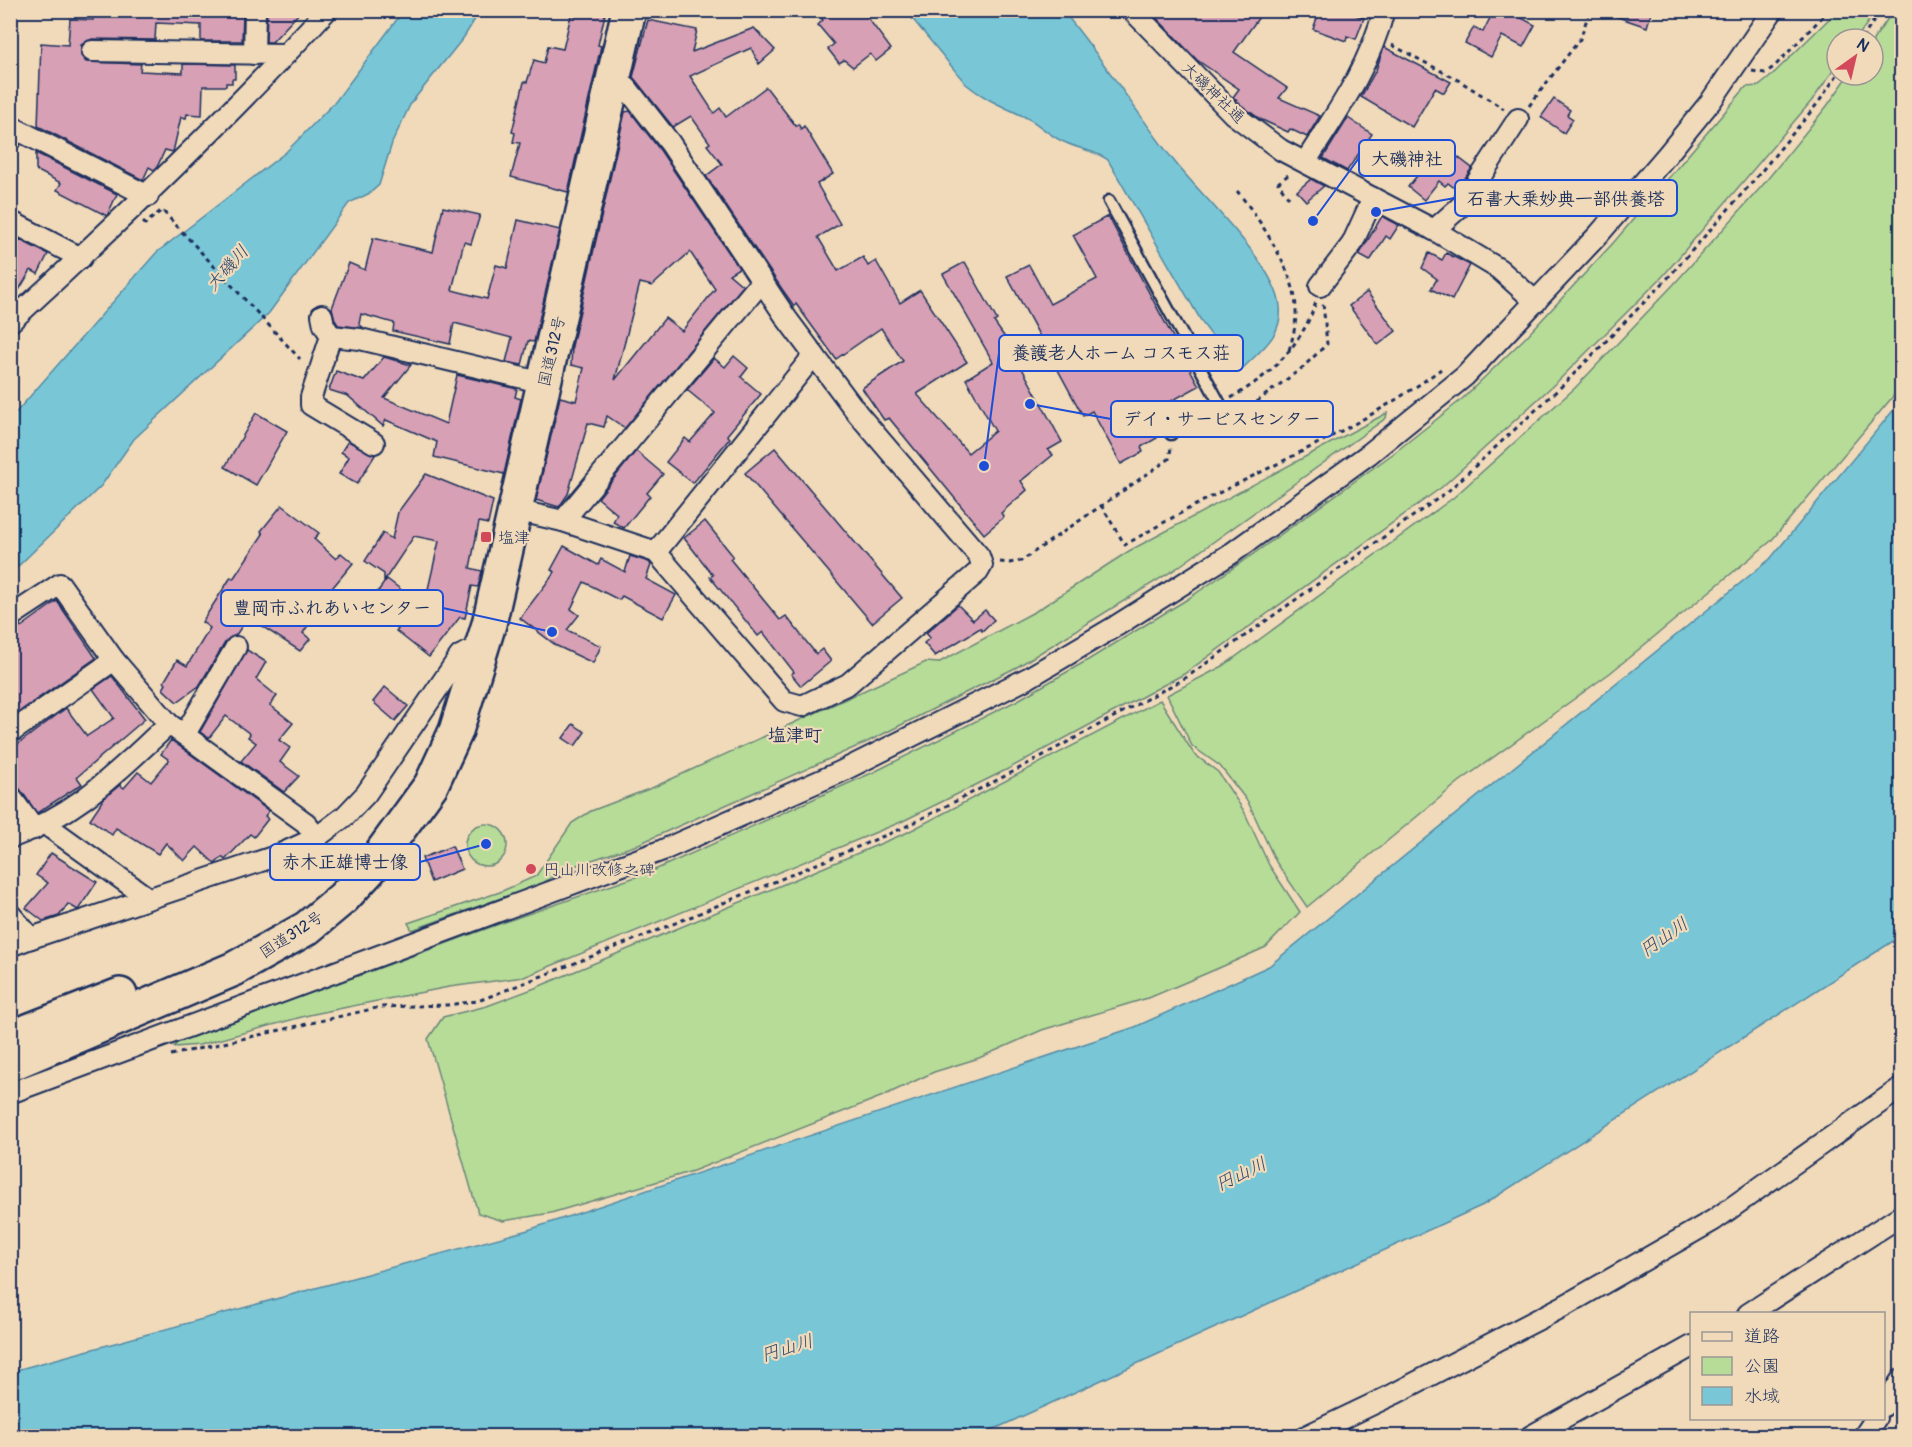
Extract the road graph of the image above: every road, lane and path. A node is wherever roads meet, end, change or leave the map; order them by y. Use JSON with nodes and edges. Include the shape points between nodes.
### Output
{"nodes":[{"id":1,"x":255,"y":10,"type":"edge"},
{"id":2,"x":327,"y":10,"type":"edge"},
{"id":3,"x":629,"y":10,"type":"edge"},
{"id":4,"x":1132,"y":10,"type":"edge"},
{"id":5,"x":1384,"y":10,"type":"edge"},
{"id":6,"x":1590,"y":10,"type":"edge"},
{"id":7,"x":1773,"y":10,"type":"edge"},
{"id":8,"x":1829,"y":10,"type":"edge"},
{"id":9,"x":1881,"y":10,"type":"edge"},
{"id":10,"x":1870,"y":27,"type":"edge"},
{"id":11,"x":1377,"y":38,"type":"junction"},
{"id":12,"x":92,"y":51,"type":"dead end"},
{"id":13,"x":254,"y":54,"type":"junction"},
{"id":14,"x":286,"y":54,"type":"junction"},
{"id":15,"x":1737,"y":64,"type":"junction"},
{"id":16,"x":614,"y":78,"type":"junction"},
{"id":17,"x":1518,"y":118,"type":"junction"},
{"id":18,"x":10,"y":140,"type":"edge"},
{"id":19,"x":1306,"y":161,"type":"junction"},
{"id":20,"x":1238,"y":191,"type":"dead end"},
{"id":21,"x":148,"y":196,"type":"junction"},
{"id":22,"x":1289,"y":198,"type":"dead end"},
{"id":23,"x":1373,"y":198,"type":"junction"},
{"id":24,"x":1108,"y":201,"type":"dead end"},
{"id":25,"x":139,"y":218,"type":"dead end"},
{"id":26,"x":10,"y":221,"type":"edge"},
{"id":27,"x":1434,"y":230,"type":"junction"},
{"id":28,"x":81,"y":258,"type":"junction"},
{"id":29,"x":762,"y":281,"type":"junction"},
{"id":30,"x":1320,"y":286,"type":"junction"},
{"id":31,"x":1536,"y":302,"type":"junction"},
{"id":32,"x":322,"y":315,"type":"dead end"},
{"id":33,"x":10,"y":322,"type":"edge"},
{"id":34,"x":331,"y":336,"type":"junction"},
{"id":35,"x":1288,"y":353,"type":"junction"},
{"id":36,"x":814,"y":355,"type":"junction"},
{"id":37,"x":300,"y":358,"type":"dead end"},
{"id":38,"x":1449,"y":363,"type":"dead end"},
{"id":39,"x":544,"y":383,"type":"junction"},
{"id":40,"x":1220,"y":404,"type":"junction"},
{"id":41,"x":1171,"y":434,"type":"junction"},
{"id":42,"x":374,"y":443,"type":"dead end"},
{"id":43,"x":1101,"y":505,"type":"junction"},
{"id":44,"x":515,"y":510,"type":"junction"},
{"id":45,"x":563,"y":521,"type":"junction"},
{"id":46,"x":656,"y":552,"type":"junction"},
{"id":47,"x":979,"y":556,"type":"junction"},
{"id":48,"x":10,"y":617,"type":"edge"},
{"id":49,"x":236,"y":647,"type":"dead end"},
{"id":50,"x":479,"y":654,"type":"junction"},
{"id":51,"x":114,"y":660,"type":"junction"},
{"id":52,"x":469,"y":690,"type":"junction"},
{"id":53,"x":177,"y":729,"type":"junction"},
{"id":54,"x":10,"y":733,"type":"edge"},
{"id":55,"x":10,"y":796,"type":"edge"},
{"id":56,"x":40,"y":826,"type":"junction"},
{"id":57,"x":10,"y":838,"type":"edge"},
{"id":58,"x":315,"y":838,"type":"junction"},
{"id":59,"x":147,"y":898,"type":"junction"},
{"id":60,"x":10,"y":914,"type":"edge"},
{"id":61,"x":32,"y":938,"type":"junction"},
{"id":62,"x":10,"y":946,"type":"edge"},
{"id":63,"x":10,"y":1038,"type":"edge"},
{"id":64,"x":10,"y":1064,"type":"edge"},
{"id":65,"x":1902,"y":1087,"type":"edge"},
{"id":66,"x":10,"y":1094,"type":"edge"},
{"id":67,"x":1902,"y":1215,"type":"edge"},
{"id":68,"x":1751,"y":1312,"type":"edge"},
{"id":69,"x":1690,"y":1347,"type":"edge"},
{"id":70,"x":1902,"y":1379,"type":"edge"},
{"id":71,"x":1885,"y":1404,"type":"edge"},
{"id":72,"x":1874,"y":1420,"type":"edge"},
{"id":73,"x":1306,"y":1437,"type":"edge"},
{"id":74,"x":1531,"y":1437,"type":"edge"},
{"id":75,"x":1864,"y":1437,"type":"edge"}],
"edges":[{"from":1,"to":13,"type":"street"},
{"from":2,"to":14,"type":"street"},
{"from":3,"to":16,"type":"highway","name":"国道312号"},
{"from":4,"to":19,"type":"street","name":"大磯神社通","via":[[1233,114],[1281,150]]},
{"from":5,"to":11,"type":"street"},
{"from":6,"to":17,"type":"path","via":[[1580,39]]},
{"from":7,"to":15,"type":"street"},
{"from":8,"to":15,"type":"path","via":[[1785,57],[1765,72],[1756,73]]},
{"from":9,"to":10,"type":"path"},
{"from":11,"to":17,"type":"path","via":[[1458,80]]},
{"from":11,"to":19,"type":"street","via":[[1342,105]]},
{"from":12,"to":13,"type":"street"},
{"from":13,"to":14,"type":"street"},
{"from":14,"to":21,"type":"street"},
{"from":15,"to":31,"type":"street","via":[[1667,155]]},
{"from":16,"to":29,"type":"street","via":[[627,88],[670,143]]},
{"from":16,"to":39,"type":"highway","name":"国道312号"},
{"from":17,"to":27,"type":"street","via":[[1462,205]]},
{"from":18,"to":21,"type":"street","via":[[16,129]]},
{"from":19,"to":22,"type":"path","via":[[1278,183]]},
{"from":19,"to":23,"type":"street","name":"大磯神社通"},
{"from":20,"to":35,"type":"path","via":[[1269,237],[1295,297],[1293,339]]},
{"from":21,"to":28,"type":"street"},
{"from":23,"to":27,"type":"street","name":"大磯神社通"},
{"from":23,"to":30,"type":"street","via":[[1352,244]]},
{"from":24,"to":40,"type":"lane"},
{"from":25,"to":37,"type":"path","via":[[146,224],[162,210]]},
{"from":26,"to":28,"type":"street"},
{"from":27,"to":31,"type":"street","name":"大磯神社通","via":[[1499,269]]},
{"from":28,"to":33,"type":"street"},
{"from":29,"to":36,"type":"street"},
{"from":29,"to":45,"type":"street"},
{"from":30,"to":35,"type":"path","via":[[1309,325]]},
{"from":30,"to":41,"type":"path","via":[[1327,344],[1302,368],[1225,425]]},
{"from":31,"to":66,"type":"street","via":[[1465,376],[1369,454],[1232,553],[1028,678],[840,772],[663,850]]},
{"from":32,"to":34,"type":"street"},
{"from":34,"to":39,"type":"street","via":[[360,339]]},
{"from":34,"to":42,"type":"street","via":[[311,405]]},
{"from":35,"to":40,"type":"path","via":[[1265,375]]},
{"from":36,"to":46,"type":"street"},
{"from":36,"to":47,"type":"street","via":[[858,414]]},
{"from":38,"to":43,"type":"path","via":[[1336,436],[1125,545]]},
{"from":39,"to":44,"type":"highway","name":"国道312号"},
{"from":40,"to":41,"type":"lane","via":[[1171,423]]},
{"from":41,"to":43,"type":"path","via":[[1169,459]]},
{"from":43,"to":47,"type":"path","via":[[1021,561],[1009,563]]},
{"from":44,"to":45,"type":"street"},
{"from":44,"to":50,"type":"highway","name":"国道312号"},
{"from":45,"to":46,"type":"street"},
{"from":46,"to":47,"type":"street","via":[[784,701],[802,706],[848,684],[978,572],[982,565]]},
{"from":48,"to":51,"type":"street","via":[[60,584]]},
{"from":49,"to":53,"type":"street"},
{"from":50,"to":52,"type":"highway","name":"国道312号"},
{"from":50,"to":58,"type":"street","via":[[468,652],[460,656],[366,794]]},
{"from":51,"to":53,"type":"street"},
{"from":51,"to":54,"type":"street"},
{"from":52,"to":63,"type":"highway","name":"国道312号","via":[[433,758],[383,831],[358,858],[298,908],[226,949]]},
{"from":52,"to":64,"type":"highway","name":"国道312号","via":[[443,764],[418,806],[343,898],[307,927],[234,969]]},
{"from":53,"to":56,"type":"street","via":[[83,802]]},
{"from":53,"to":58,"type":"street","via":[[306,823]]},
{"from":55,"to":56,"type":"street"},
{"from":56,"to":57,"type":"street"},
{"from":56,"to":59,"type":"street"},
{"from":58,"to":59,"type":"street","via":[[276,856]]},
{"from":59,"to":61,"type":"street"},
{"from":60,"to":61,"type":"street"},
{"from":61,"to":62,"type":"street"},
{"from":65,"to":73,"type":"street","via":[[1714,1220],[1564,1306]]},
{"from":67,"to":68,"type":"street"},
{"from":69,"to":74,"type":"street"},
{"from":70,"to":71,"type":"street"},
{"from":72,"to":75,"type":"street"}]}
